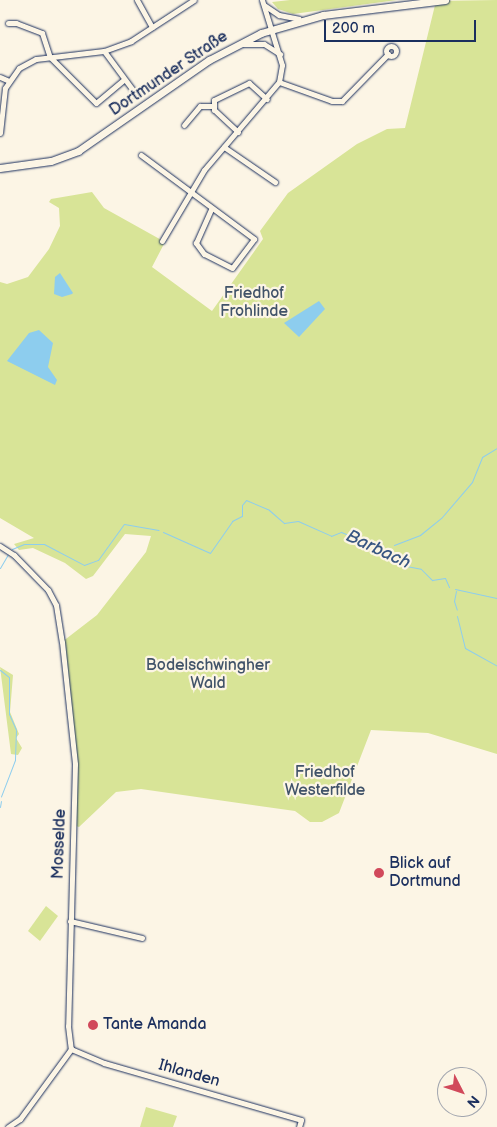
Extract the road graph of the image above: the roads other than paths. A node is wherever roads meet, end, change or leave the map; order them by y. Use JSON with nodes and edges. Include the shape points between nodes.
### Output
{"nodes":[{"id":1,"x":137,"y":0,"type":"edge"},
{"id":2,"x":194,"y":0,"type":"edge"},
{"id":3,"x":445,"y":0,"type":"edge"},
{"id":4,"x":263,"y":2,"type":"edge"},
{"id":5,"x":299,"y":19,"type":"junction"},
{"id":6,"x":8,"y":23,"type":"dead end"},
{"id":7,"x":152,"y":27,"type":"junction"},
{"id":8,"x":272,"y":29,"type":"junction"},
{"id":9,"x":236,"y":44,"type":"junction"},
{"id":10,"x":104,"y":51,"type":"junction"},
{"id":11,"x":280,"y":54,"type":"junction"},
{"id":12,"x":388,"y":54,"type":"dead end"},
{"id":13,"x":50,"y":57,"type":"junction"},
{"id":14,"x":0,"y":77,"type":"edge"},
{"id":15,"x":123,"y":80,"type":"junction"},
{"id":16,"x":8,"y":81,"type":"junction"},
{"id":17,"x":280,"y":82,"type":"junction"},
{"id":18,"x":132,"y":95,"type":"dead end"},
{"id":19,"x":267,"y":99,"type":"junction"},
{"id":20,"x":212,"y":106,"type":"junction"},
{"id":21,"x":184,"y":125,"type":"dead end"},
{"id":22,"x":238,"y":132,"type":"junction"},
{"id":23,"x":0,"y":133,"type":"edge"},
{"id":24,"x":224,"y":147,"type":"junction"},
{"id":25,"x":141,"y":155,"type":"dead end"},
{"id":26,"x":0,"y":168,"type":"edge"},
{"id":27,"x":276,"y":182,"type":"dead end"},
{"id":28,"x":189,"y":194,"type":"junction"},
{"id":29,"x":211,"y":209,"type":"junction"},
{"id":30,"x":162,"y":241,"type":"dead end"},
{"id":31,"x":0,"y":546,"type":"edge"},
{"id":32,"x":70,"y":921,"type":"junction"},
{"id":33,"x":142,"y":938,"type":"dead end"},
{"id":34,"x":71,"y":1049,"type":"junction"},
{"id":35,"x":8,"y":1127,"type":"edge"},
{"id":36,"x":299,"y":1127,"type":"edge"}],
"edges":[{"from":1,"to":7,"type":"street"},
{"from":2,"to":7,"type":"street"},
{"from":3,"to":5,"type":"main road","name":"Dortmunder Straße"},
{"from":4,"to":5,"type":"street","via":[[279,15]]},
{"from":4,"to":8,"type":"street"},
{"from":5,"to":8,"type":"main road","name":"Dortmunder Straße"},
{"from":6,"to":13,"type":"street","via":[[42,33]]},
{"from":7,"to":10,"type":"street","via":[[131,41]]},
{"from":8,"to":9,"type":"main road","name":"Dortmunder Straße"},
{"from":8,"to":11,"type":"street"},
{"from":9,"to":11,"type":"street","via":[[264,44]]},
{"from":9,"to":26,"type":"main road","name":"Dortmunder Straße","via":[[78,151],[50,161]]},
{"from":10,"to":13,"type":"street"},
{"from":10,"to":15,"type":"street"},
{"from":11,"to":17,"type":"street","via":[[283,70]]},
{"from":12,"to":17,"type":"street","via":[[342,101],[332,101]]},
{"from":13,"to":15,"type":"street","via":[[96,103]]},
{"from":13,"to":16,"type":"street","via":[[28,62]]},
{"from":14,"to":16,"type":"street"},
{"from":15,"to":18,"type":"street","via":[[135,93]]},
{"from":16,"to":23,"type":"street","via":[[3,95]]},
{"from":17,"to":19,"type":"street"},
{"from":19,"to":20,"type":"street","via":[[246,83],[214,100]]},
{"from":19,"to":22,"type":"street"},
{"from":20,"to":21,"type":"street","via":[[200,106]]},
{"from":20,"to":22,"type":"street"},
{"from":22,"to":24,"type":"street"},
{"from":24,"to":27,"type":"street"},
{"from":24,"to":28,"type":"street"},
{"from":25,"to":28,"type":"street"},
{"from":28,"to":29,"type":"street"},
{"from":28,"to":30,"type":"street"},
{"from":29,"to":29,"type":"street","via":[[196,236],[196,243],[204,254],[232,268],[254,239]]},
{"from":31,"to":32,"type":"street","name":"Mosselde","via":[[14,555],[48,590],[56,605],[75,764]]},
{"from":32,"to":33,"type":"street"},
{"from":32,"to":34,"type":"street","name":"Mosselde"},
{"from":34,"to":35,"type":"street","via":[[20,1119]]},
{"from":34,"to":36,"type":"street","name":"Ihlanden","via":[[104,1063],[301,1120]]}]}
